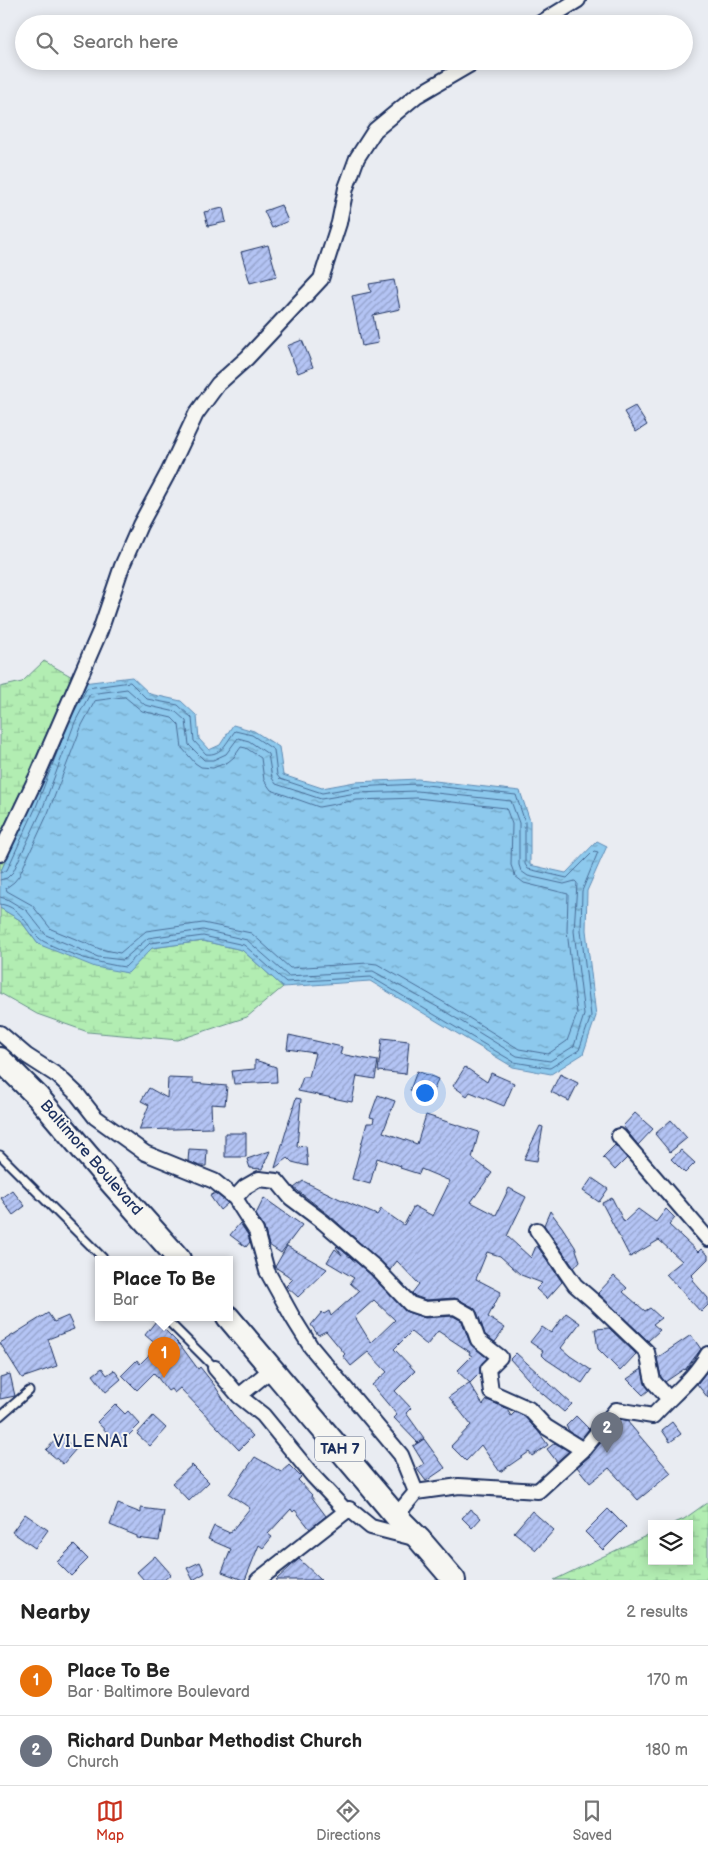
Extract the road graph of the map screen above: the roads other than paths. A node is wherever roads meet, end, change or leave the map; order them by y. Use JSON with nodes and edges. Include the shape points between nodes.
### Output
{"nodes":[{"id":1,"x":578,"y":0,"type":"edge"},
{"id":2,"x":554,"y":15,"type":"edge"},
{"id":3,"x":461,"y":70,"type":"edge"},
{"id":4,"x":0,"y":854,"type":"edge"},
{"id":5,"x":0,"y":1033,"type":"edge"},
{"id":6,"x":0,"y":1059,"type":"edge"},
{"id":7,"x":619,"y":1136,"type":"dead end"},
{"id":8,"x":0,"y":1155,"type":"edge"},
{"id":9,"x":235,"y":1198,"type":"junction"},
{"id":10,"x":537,"y":1230,"type":"dead end"},
{"id":11,"x":708,"y":1239,"type":"edge"},
{"id":12,"x":101,"y":1256,"type":"edge"},
{"id":13,"x":176,"y":1256,"type":"edge"},
{"id":14,"x":168,"y":1321,"type":"edge"},
{"id":15,"x":232,"y":1321,"type":"edge"},
{"id":16,"x":708,"y":1354,"type":"edge"},
{"id":17,"x":215,"y":1368,"type":"joint"},
{"id":18,"x":273,"y":1368,"type":"junction"},
{"id":19,"x":29,"y":1391,"type":"dead end"},
{"id":20,"x":239,"y":1396,"type":"junction"},
{"id":21,"x":669,"y":1399,"type":"junction"},
{"id":22,"x":0,"y":1416,"type":"edge"},
{"id":23,"x":583,"y":1450,"type":"junction"},
{"id":24,"x":416,"y":1492,"type":"junction"},
{"id":25,"x":349,"y":1509,"type":"junction"},
{"id":26,"x":396,"y":1516,"type":"junction"},
{"id":27,"x":419,"y":1539,"type":"junction"},
{"id":28,"x":258,"y":1580,"type":"edge"},
{"id":29,"x":454,"y":1580,"type":"edge"}],
"edges":[{"from":1,"to":2,"type":"street"},
{"from":3,"to":4,"type":"street","via":[[416,96],[375,130],[357,158],[346,188],[340,223],[321,279],[218,384],[196,414],[122,566],[100,631]]},
{"from":5,"to":9,"type":"street","via":[[58,1076],[95,1117],[145,1153],[214,1181]]},
{"from":6,"to":13,"type":"highway","name":"Baltimore Boulevard","via":[[38,1096]]},
{"from":7,"to":11,"type":"street"},
{"from":8,"to":12,"type":"lane"},
{"from":9,"to":23,"type":"street","via":[[259,1179],[277,1181],[292,1198],[376,1268],[410,1304],[425,1309],[455,1308],[470,1314],[478,1340],[500,1357],[488,1369],[491,1392],[529,1409],[546,1427]]},
{"from":9,"to":24,"type":"street","via":[[256,1231],[267,1271],[307,1340],[401,1455]]},
{"from":10,"to":21,"type":"street","via":[[575,1285],[647,1352],[653,1381]]},
{"from":14,"to":17,"type":"lane"},
{"from":15,"to":18,"type":"highway","number":"TAH 7"},
{"from":16,"to":21,"type":"street","via":[[686,1385]]},
{"from":17,"to":20,"type":"street"},
{"from":18,"to":20,"type":"street"},
{"from":18,"to":26,"type":"highway","number":"TAH 7"},
{"from":19,"to":22,"type":"lane"},
{"from":20,"to":25,"type":"street","via":[[263,1415],[344,1510]]},
{"from":21,"to":23,"type":"street","via":[[653,1416],[616,1410]]},
{"from":23,"to":24,"type":"street","via":[[538,1491],[459,1486]]},
{"from":24,"to":26,"type":"street"},
{"from":25,"to":27,"type":"street","via":[[371,1527]]},
{"from":25,"to":28,"type":"street"},
{"from":26,"to":27,"type":"highway","number":"TAH 7"},
{"from":27,"to":29,"type":"highway","number":"TAH 7"}]}
